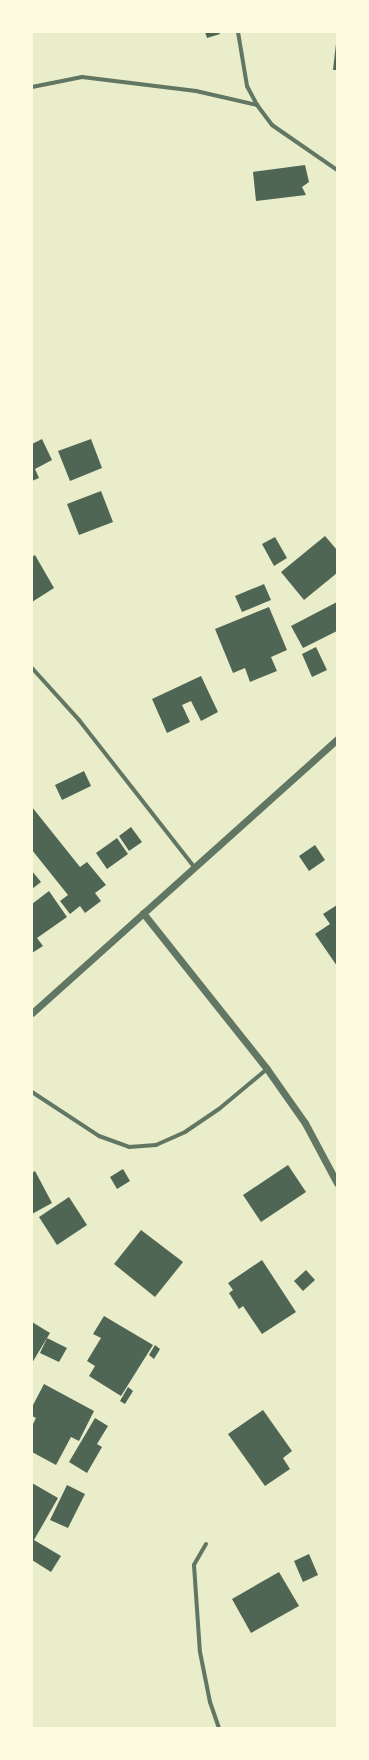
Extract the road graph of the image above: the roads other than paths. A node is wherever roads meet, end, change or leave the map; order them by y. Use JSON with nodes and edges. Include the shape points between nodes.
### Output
{"nodes":[{"id":1,"x":238,"y":32,"type":"edge"},
{"id":2,"x":32,"y":87,"type":"edge"},
{"id":3,"x":257,"y":105,"type":"junction"},
{"id":4,"x":337,"y":170,"type":"edge"},
{"id":5,"x":32,"y":668,"type":"edge"},
{"id":6,"x":337,"y":739,"type":"edge"},
{"id":7,"x":195,"y":868,"type":"junction"},
{"id":8,"x":143,"y":914,"type":"junction"},
{"id":9,"x":32,"y":1013,"type":"edge"},
{"id":10,"x":267,"y":1069,"type":"junction"},
{"id":11,"x":32,"y":1092,"type":"edge"},
{"id":12,"x":337,"y":1183,"type":"edge"},
{"id":13,"x":206,"y":1544,"type":"dead end"},
{"id":14,"x":219,"y":1728,"type":"edge"}],
"edges":[{"from":1,"to":3,"type":"street","via":[[247,86]]},
{"from":2,"to":3,"type":"street","via":[[82,77],[196,91]]},
{"from":3,"to":4,"type":"street","via":[[272,125]]},
{"from":5,"to":7,"type":"street","via":[[80,720]]},
{"from":6,"to":7,"type":"street"},
{"from":7,"to":8,"type":"street"},
{"from":8,"to":9,"type":"street"},
{"from":8,"to":10,"type":"street"},
{"from":10,"to":11,"type":"street","via":[[219,1109],[185,1132],[156,1145],[129,1147],[99,1136]]},
{"from":10,"to":12,"type":"street","via":[[305,1123]]},
{"from":13,"to":14,"type":"street","via":[[194,1565],[200,1652],[210,1702]]}]}
